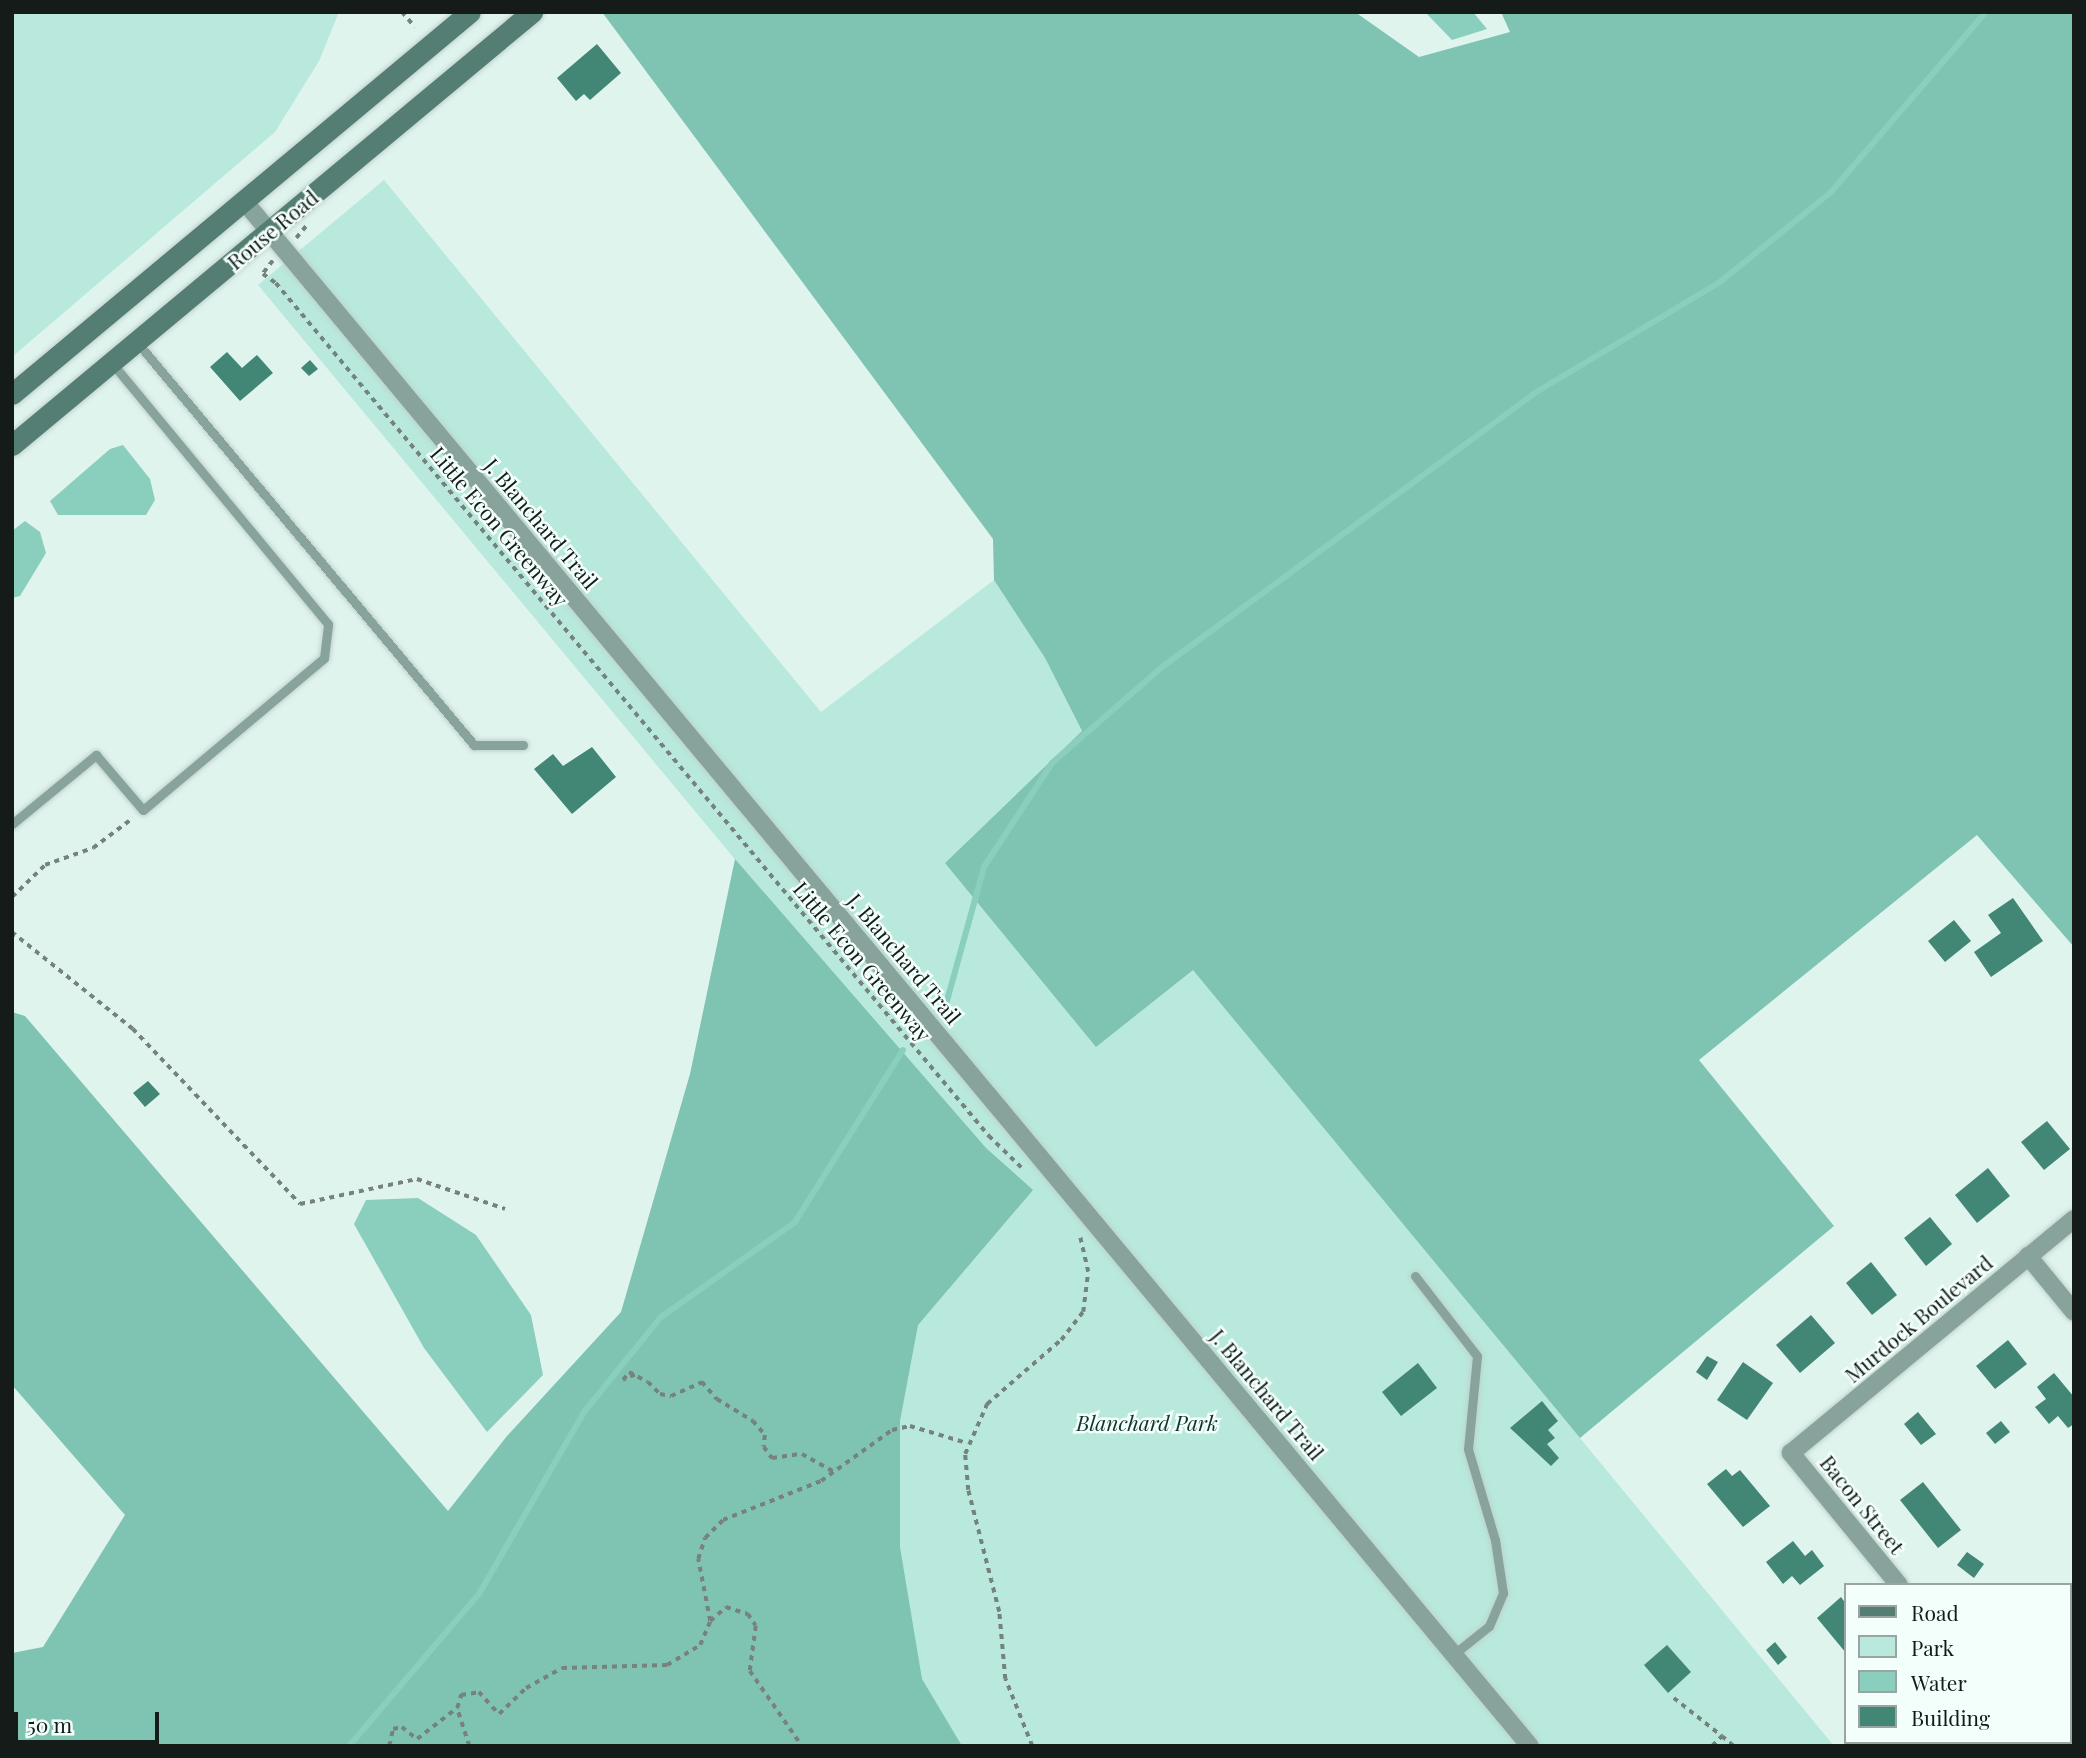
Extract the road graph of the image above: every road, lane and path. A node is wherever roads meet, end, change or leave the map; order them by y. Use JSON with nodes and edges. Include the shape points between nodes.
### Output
{"nodes":[{"id":1,"x":470,"y":12,"type":"edge"},
{"id":2,"x":532,"y":12,"type":"edge"},
{"id":3,"x":403,"y":13,"type":"edge"},
{"id":4,"x":415,"y":27,"type":"dead end"},
{"id":5,"x":244,"y":201,"type":"junction"},
{"id":6,"x":269,"y":231,"type":"junction"},
{"id":7,"x":266,"y":269,"type":"dead end"},
{"id":8,"x":136,"y":341,"type":"junction"},
{"id":9,"x":111,"y":362,"type":"junction"},
{"id":10,"x":12,"y":394,"type":"edge"},
{"id":11,"x":12,"y":445,"type":"edge"},
{"id":12,"x":523,"y":745,"type":"dead end"},
{"id":13,"x":143,"y":810,"type":"junction"},
{"id":14,"x":12,"y":824,"type":"edge"},
{"id":15,"x":12,"y":897,"type":"edge"},
{"id":16,"x":12,"y":932,"type":"edge"},
{"id":17,"x":1029,"y":1174,"type":"dead end"},
{"id":18,"x":505,"y":1209,"type":"dead end"},
{"id":19,"x":2074,"y":1219,"type":"edge"},
{"id":20,"x":1077,"y":1230,"type":"dead end"},
{"id":21,"x":2028,"y":1256,"type":"junction"},
{"id":22,"x":1415,"y":1276,"type":"dead end"},
{"id":23,"x":2074,"y":1312,"type":"edge"},
{"id":24,"x":635,"y":1375,"type":"dead end"},
{"id":25,"x":967,"y":1444,"type":"junction"},
{"id":26,"x":1791,"y":1452,"type":"joint"},
{"id":27,"x":834,"y":1472,"type":"junction"},
{"id":28,"x":1897,"y":1583,"type":"edge"},
{"id":29,"x":710,"y":1621,"type":"junction"},
{"id":30,"x":1454,"y":1654,"type":"junction"},
{"id":31,"x":1674,"y":1698,"type":"dead end"},
{"id":32,"x":457,"y":1708,"type":"junction"},
{"id":33,"x":1721,"y":1736,"type":"junction"},
{"id":34,"x":389,"y":1746,"type":"edge"},
{"id":35,"x":469,"y":1746,"type":"edge"},
{"id":36,"x":802,"y":1746,"type":"edge"},
{"id":37,"x":1032,"y":1746,"type":"edge"},
{"id":38,"x":1530,"y":1746,"type":"edge"},
{"id":39,"x":1712,"y":1746,"type":"edge"},
{"id":40,"x":1734,"y":1746,"type":"edge"}],
"edges":[{"from":1,"to":5,"type":"street","name":"Rouse Road"},
{"from":2,"to":6,"type":"street","name":"Rouse Road"},
{"from":3,"to":4,"type":"path"},
{"from":5,"to":6,"type":"street","name":"J. Blanchard Trail"},
{"from":5,"to":10,"type":"street","name":"Rouse Road"},
{"from":6,"to":8,"type":"street","name":"Rouse Road"},
{"from":6,"to":30,"type":"street","name":"J. Blanchard Trail"},
{"from":7,"to":17,"type":"path","name":"Little Econ Greenway","via":[[263,274],[276,283],[989,1136]]},
{"from":8,"to":9,"type":"street","name":"Rouse Road"},
{"from":8,"to":12,"type":"lane","via":[[474,745]]},
{"from":9,"to":11,"type":"street","name":"Rouse Road"},
{"from":9,"to":13,"type":"lane","via":[[328,624],[324,658]]},
{"from":13,"to":14,"type":"lane","via":[[96,755]]},
{"from":13,"to":15,"type":"path","via":[[93,848],[45,865]]},
{"from":16,"to":18,"type":"path","via":[[133,1029],[300,1204],[417,1179]]},
{"from":19,"to":21,"type":"street","name":"Murdock Boulevard"},
{"from":20,"to":25,"type":"path","via":[[1088,1272],[1083,1312],[1054,1346],[987,1404]]},
{"from":21,"to":23,"type":"street"},
{"from":21,"to":26,"type":"street","name":"Murdock Boulevard"},
{"from":22,"to":30,"type":"lane","via":[[1477,1356],[1468,1449],[1495,1540],[1503,1593],[1489,1626]]},
{"from":24,"to":27,"type":"path","via":[[671,1396],[702,1382],[717,1399],[753,1421],[765,1435],[764,1447],[772,1458],[802,1454]]},
{"from":25,"to":27,"type":"path","via":[[910,1426],[892,1430]]},
{"from":25,"to":37,"type":"path","via":[[966,1483],[999,1612],[1005,1679]]},
{"from":26,"to":28,"type":"street","name":"Bacon Street"},
{"from":27,"to":29,"type":"path","via":[[723,1520],[705,1538],[698,1573]]},
{"from":29,"to":32,"type":"path","via":[[701,1645],[667,1665],[562,1668],[526,1688],[499,1714],[480,1692],[471,1690],[461,1695]]},
{"from":29,"to":36,"type":"path","via":[[726,1607],[748,1614],[757,1633],[750,1663],[755,1685]]},
{"from":30,"to":38,"type":"street","name":"J. Blanchard Trail"},
{"from":31,"to":33,"type":"path"},
{"from":32,"to":34,"type":"path","via":[[417,1739],[402,1727],[393,1729]]},
{"from":32,"to":35,"type":"path"},
{"from":33,"to":39,"type":"path"},
{"from":33,"to":40,"type":"path"}]}
